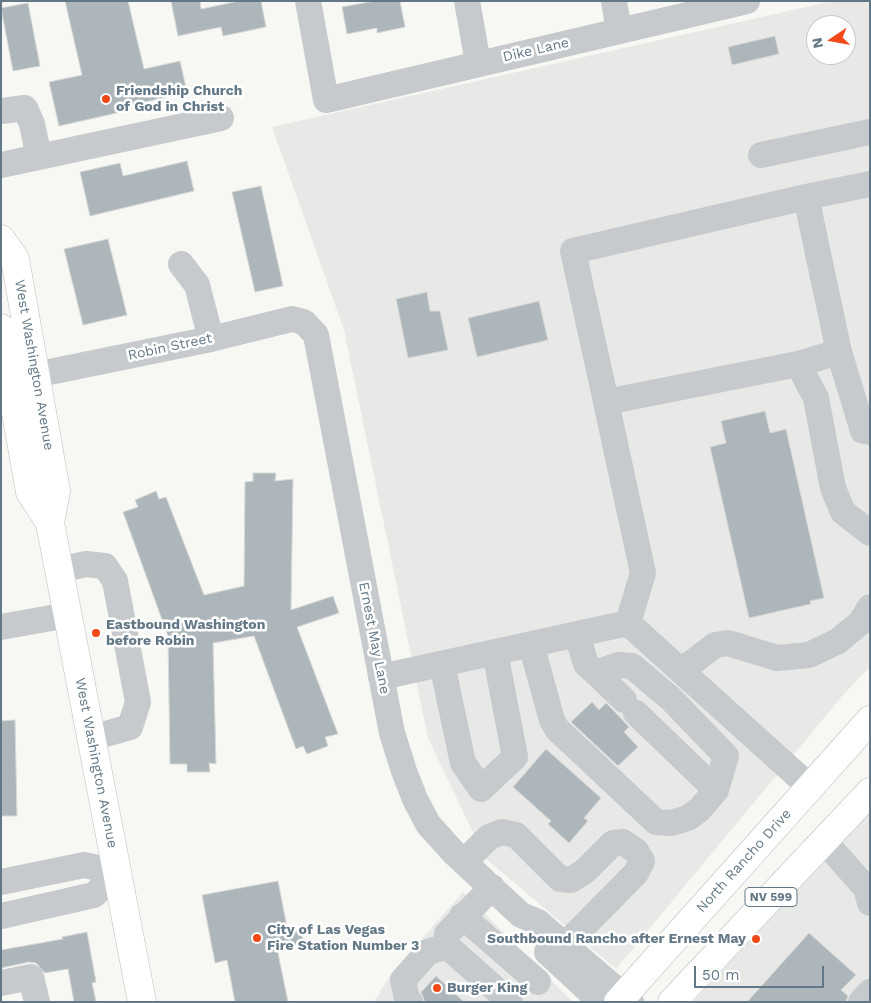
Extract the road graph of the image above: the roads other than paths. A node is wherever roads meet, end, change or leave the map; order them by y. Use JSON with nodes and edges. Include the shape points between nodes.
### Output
{"nodes":[{"id":1,"x":308,"y":1,"type":"edge"},
{"id":2,"x":467,"y":1,"type":"edge"},
{"id":3,"x":614,"y":1,"type":"edge"},
{"id":4,"x":747,"y":1,"type":"edge"},
{"id":5,"x":619,"y":31,"type":"junction"},
{"id":6,"x":478,"y":63,"type":"junction"},
{"id":7,"x":1,"y":111,"type":"edge"},
{"id":8,"x":221,"y":118,"type":"dead end"},
{"id":9,"x":870,"y":132,"type":"edge"},
{"id":10,"x":761,"y":155,"type":"dead end"},
{"id":11,"x":40,"y":157,"type":"junction"},
{"id":12,"x":1,"y":165,"type":"edge"},
{"id":13,"x":870,"y":184,"type":"edge"},
{"id":14,"x":806,"y":198,"type":"junction"},
{"id":15,"x":1,"y":239,"type":"edge"},
{"id":16,"x":181,"y":264,"type":"dead end"},
{"id":17,"x":1,"y":279,"type":"edge"},
{"id":18,"x":304,"y":322,"type":"joint"},
{"id":19,"x":1,"y":328,"type":"edge"},
{"id":20,"x":211,"y":339,"type":"junction"},
{"id":21,"x":839,"y":352,"type":"junction"},
{"id":22,"x":4,"y":361,"type":"edge"},
{"id":23,"x":798,"y":364,"type":"junction"},
{"id":24,"x":35,"y":375,"type":"junction"},
{"id":25,"x":606,"y":402,"type":"junction"},
{"id":26,"x":870,"y":432,"type":"edge"},
{"id":27,"x":56,"y":491,"type":"junction"},
{"id":28,"x":50,"y":523,"type":"junction"},
{"id":29,"x":870,"y":533,"type":"edge"},
{"id":30,"x":59,"y":570,"type":"junction"},
{"id":31,"x":870,"y":607,"type":"edge"},
{"id":32,"x":68,"y":615,"type":"junction"},
{"id":33,"x":628,"y":624,"type":"junction"},
{"id":34,"x":1,"y":627,"type":"edge"},
{"id":35,"x":577,"y":634,"type":"junction"},
{"id":36,"x":532,"y":644,"type":"junction"},
{"id":37,"x":495,"y":652,"type":"junction"},
{"id":38,"x":442,"y":664,"type":"junction"},
{"id":39,"x":596,"y":672,"type":"junction"},
{"id":40,"x":681,"y":672,"type":"junction"},
{"id":41,"x":382,"y":677,"type":"junction"},
{"id":42,"x":870,"y":720,"type":"edge"},
{"id":43,"x":92,"y":738,"type":"junction"},
{"id":44,"x":811,"y":788,"type":"junction"},
{"id":45,"x":716,"y":790,"type":"junction"},
{"id":46,"x":870,"y":792,"type":"edge"},
{"id":47,"x":824,"y":841,"type":"junction"},
{"id":48,"x":464,"y":862,"type":"junction"},
{"id":49,"x":117,"y":872,"type":"junction"},
{"id":50,"x":1,"y":882,"type":"edge"},
{"id":51,"x":492,"y":887,"type":"junction"},
{"id":52,"x":868,"y":890,"type":"edge"},
{"id":53,"x":1,"y":916,"type":"edge"},
{"id":54,"x":462,"y":916,"type":"junction"},
{"id":55,"x":448,"y":946,"type":"junction"},
{"id":56,"x":561,"y":953,"type":"junction"},
{"id":57,"x":1,"y":983,"type":"edge"},
{"id":58,"x":34,"y":990,"type":"edge"},
{"id":59,"x":541,"y":992,"type":"edge"},
{"id":60,"x":870,"y":992,"type":"edge"},
{"id":61,"x":682,"y":996,"type":"edge"},
{"id":62,"x":618,"y":1000,"type":"edge"},
{"id":63,"x":142,"y":1002,"type":"edge"},
{"id":64,"x":410,"y":1002,"type":"edge"},
{"id":65,"x":510,"y":1002,"type":"edge"},
{"id":66,"x":861,"y":1002,"type":"edge"}],
"edges":[{"from":1,"to":6,"type":"street","name":"Dike Lane","via":[[326,100]]},
{"from":2,"to":6,"type":"street"},
{"from":3,"to":5,"type":"street"},
{"from":4,"to":5,"type":"street","name":"Dike Lane"},
{"from":5,"to":6,"type":"street","name":"Dike Lane"},
{"from":7,"to":11,"type":"street","via":[[25,108]]},
{"from":8,"to":11,"type":"street"},
{"from":9,"to":10,"type":"street"},
{"from":11,"to":12,"type":"street"},
{"from":13,"to":14,"type":"street"},
{"from":14,"to":21,"type":"street"},
{"from":14,"to":25,"type":"street","via":[[573,251]]},
{"from":15,"to":24,"type":"main road","name":"West Washington Avenue","via":[[15,258]]},
{"from":16,"to":20,"type":"street","via":[[197,285]]},
{"from":17,"to":24,"type":"main road","via":[[6,286],[20,359],[25,368]]},
{"from":18,"to":20,"type":"street","name":"Robin Street","via":[[292,319]]},
{"from":18,"to":41,"type":"street","name":"Ernest May Lane","via":[[316,335]]},
{"from":19,"to":22,"type":"main road","name":"West Washington Avenue"},
{"from":20,"to":24,"type":"street","name":"Robin Street"},
{"from":21,"to":23,"type":"street"},
{"from":21,"to":26,"type":"street","via":[[863,431]]},
{"from":22,"to":27,"type":"main road","via":[[23,382],[37,448]]},
{"from":22,"to":28,"type":"main road","name":"West Washington Avenue","via":[[30,492]]},
{"from":23,"to":25,"type":"street"},
{"from":23,"to":29,"type":"street","via":[[816,398],[833,488],[843,512]]},
{"from":24,"to":27,"type":"main road","name":"West Washington Avenue"},
{"from":25,"to":33,"type":"street","via":[[643,573]]},
{"from":27,"to":28,"type":"main road","name":"West Washington Avenue"},
{"from":28,"to":30,"type":"main road","name":"West Washington Avenue"},
{"from":30,"to":32,"type":"main road","name":"West Washington Avenue"},
{"from":30,"to":43,"type":"street","via":[[86,564],[105,566],[115,581],[138,702],[130,727]]},
{"from":31,"to":40,"type":"street","via":[[861,622],[838,641],[810,654],[777,658],[728,643],[715,646]]},
{"from":32,"to":34,"type":"street"},
{"from":32,"to":43,"type":"main road","name":"West Washington Avenue"},
{"from":33,"to":35,"type":"street"},
{"from":33,"to":40,"type":"street"},
{"from":35,"to":36,"type":"street"},
{"from":35,"to":39,"type":"street","via":[[586,664]]},
{"from":36,"to":37,"type":"street"},
{"from":36,"to":45,"type":"street","via":[[557,729],[656,822],[671,823],[688,818]]},
{"from":37,"to":38,"type":"street"},
{"from":37,"to":38,"type":"street","via":[[515,757],[481,788],[463,763]]},
{"from":38,"to":41,"type":"street"},
{"from":39,"to":45,"type":"street"},
{"from":39,"to":45,"type":"street","via":[[618,665],[632,666],[670,699],[726,756]]},
{"from":40,"to":44,"type":"street"},
{"from":41,"to":48,"type":"street","name":"Ernest May Lane","via":[[392,733],[415,799],[428,824]]},
{"from":42,"to":44,"type":"main road","name":"North Rancho Drive","number":"NV 599"},
{"from":43,"to":49,"type":"main road","name":"West Washington Avenue"},
{"from":44,"to":62,"type":"main road","name":"North Rancho Drive","number":"NV 599"},
{"from":46,"to":47,"type":"main road","number":"NV 599"},
{"from":47,"to":52,"type":"street"},
{"from":47,"to":61,"type":"main road","number":"NV 599"},
{"from":48,"to":51,"type":"street","name":"Ernest May Lane"},
{"from":48,"to":56,"type":"street","via":[[489,837],[502,832],[516,835],[560,878],[571,880],[585,871],[613,843],[623,842],[636,851],[642,861],[636,873]]},
{"from":49,"to":50,"type":"street","via":[[84,865]]},
{"from":49,"to":53,"type":"street","via":[[94,895]]},
{"from":49,"to":63,"type":"main road","name":"West Washington Avenue"},
{"from":51,"to":54,"type":"street"},
{"from":51,"to":56,"type":"street","name":"Ernest May Lane","via":[[521,915],[538,922]]},
{"from":54,"to":55,"type":"street","via":[[447,934]]},
{"from":54,"to":59,"type":"street"},
{"from":55,"to":64,"type":"street","via":[[428,952],[404,980]]},
{"from":55,"to":65,"type":"street"},
{"from":56,"to":59,"type":"street"},
{"from":56,"to":62,"type":"street","name":"Ernest May Lane"},
{"from":57,"to":58,"type":"street"},
{"from":60,"to":66,"type":"street"}]}
